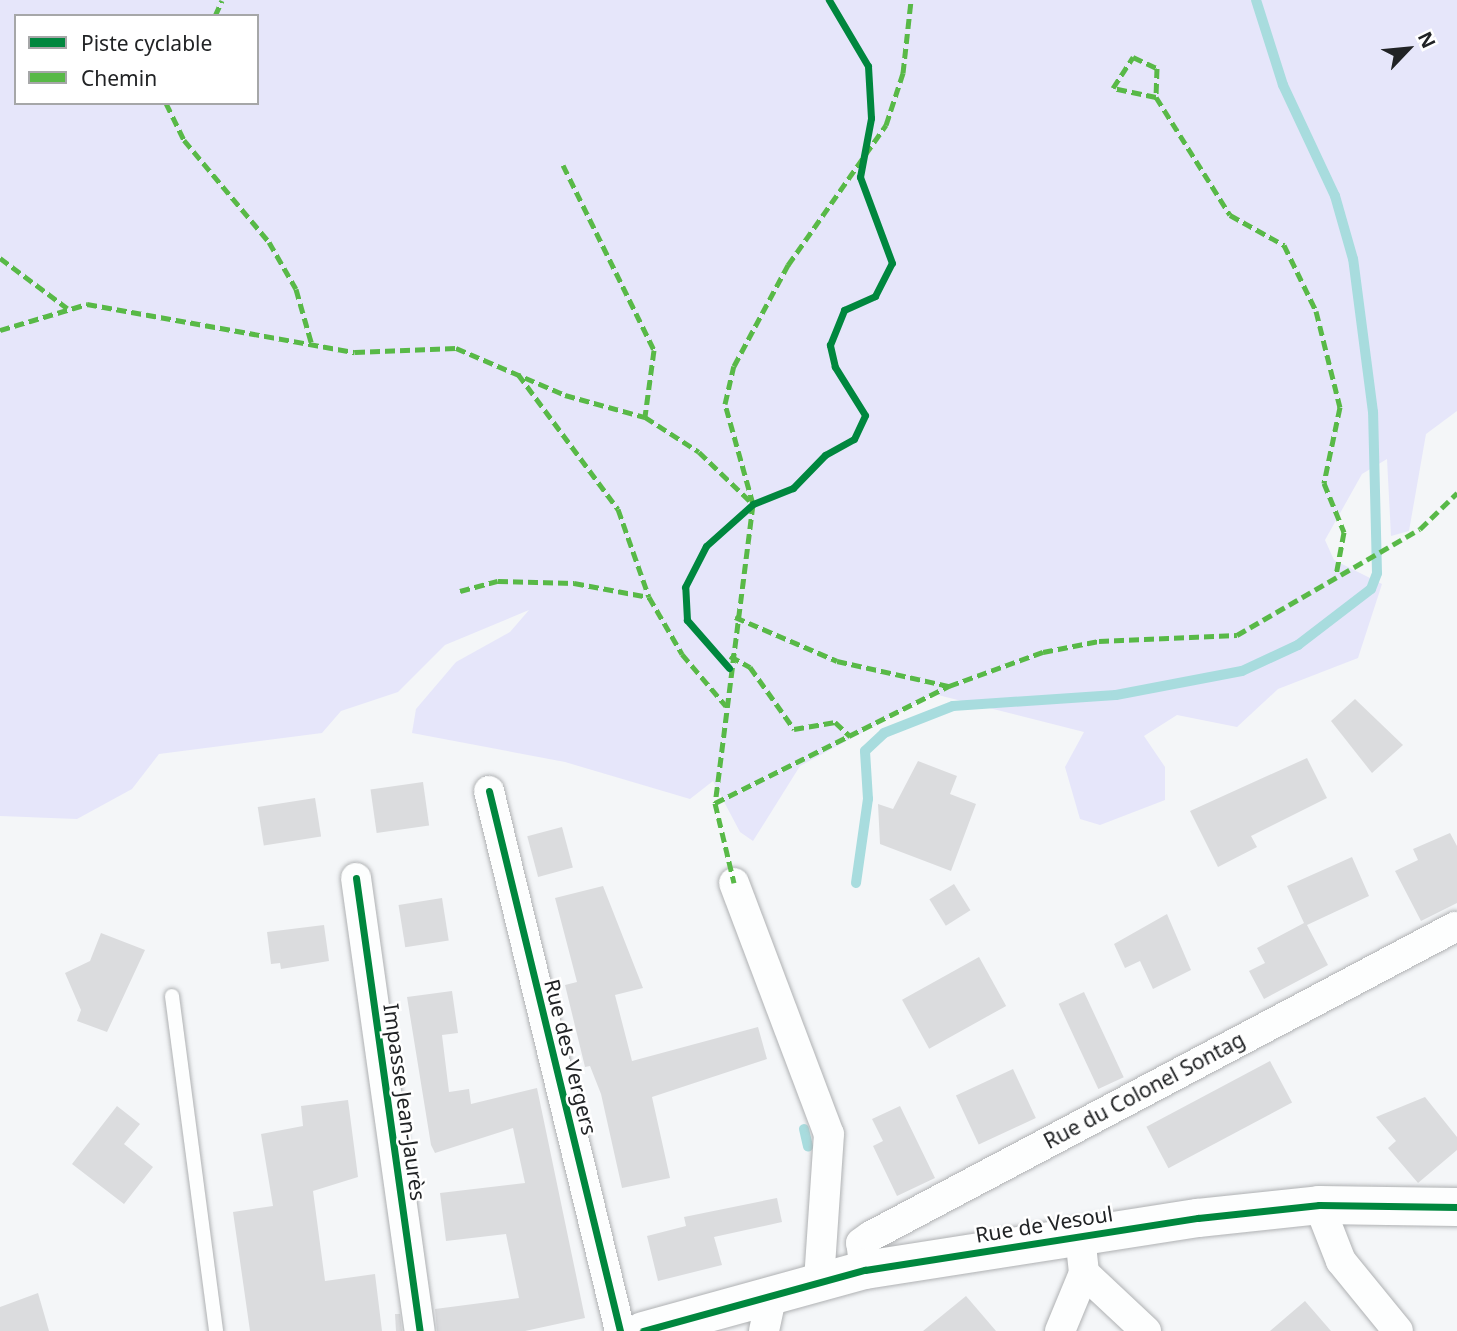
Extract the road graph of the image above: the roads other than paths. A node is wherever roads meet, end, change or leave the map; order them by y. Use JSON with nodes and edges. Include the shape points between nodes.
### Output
{"nodes":[{"id":1,"x":489,"y":791,"type":"dead end"},
{"id":2,"x":356,"y":878,"type":"dead end"},
{"id":3,"x":734,"y":883,"type":"dead end"},
{"id":4,"x":1455,"y":927,"type":"dead end"},
{"id":5,"x":172,"y":996,"type":"dead end"},
{"id":6,"x":1319,"y":1205,"type":"junction"},
{"id":7,"x":1457,"y":1207,"type":"edge"},
{"id":8,"x":1082,"y":1255,"type":"junction"},
{"id":9,"x":865,"y":1270,"type":"junction"},
{"id":10,"x":819,"y":1280,"type":"junction"},
{"id":11,"x":772,"y":1292,"type":"junction"},
{"id":12,"x":216,"y":1331,"type":"edge"},
{"id":13,"x":420,"y":1331,"type":"edge"},
{"id":14,"x":620,"y":1331,"type":"edge"},
{"id":15,"x":643,"y":1331,"type":"edge"},
{"id":16,"x":764,"y":1331,"type":"edge"},
{"id":17,"x":1060,"y":1331,"type":"edge"},
{"id":18,"x":1146,"y":1331,"type":"edge"},
{"id":19,"x":1398,"y":1331,"type":"edge"}],
"edges":[{"from":1,"to":14,"type":"street","name":"Rue des Vergers"},
{"from":2,"to":13,"type":"street","name":"Impasse Jean-Jaurès"},
{"from":3,"to":10,"type":"street","via":[[829,1134]]},
{"from":4,"to":9,"type":"street","name":"Rue du Colonel Sontag","via":[[871,1236],[860,1243]]},
{"from":5,"to":12,"type":"lane"},
{"from":6,"to":7,"type":"street","name":"Rue de Vesoul"},
{"from":6,"to":8,"type":"street","name":"Rue de Vesoul"},
{"from":6,"to":19,"type":"street","via":[[1340,1261]]},
{"from":8,"to":9,"type":"street","name":"Rue de Vesoul"},
{"from":8,"to":17,"type":"street"},
{"from":8,"to":18,"type":"street"},
{"from":9,"to":10,"type":"street","name":"Rue de Vesoul"},
{"from":10,"to":11,"type":"street","name":"Rue de Vesoul"},
{"from":11,"to":15,"type":"street","name":"Rue de Vesoul"},
{"from":11,"to":16,"type":"street"}]}
